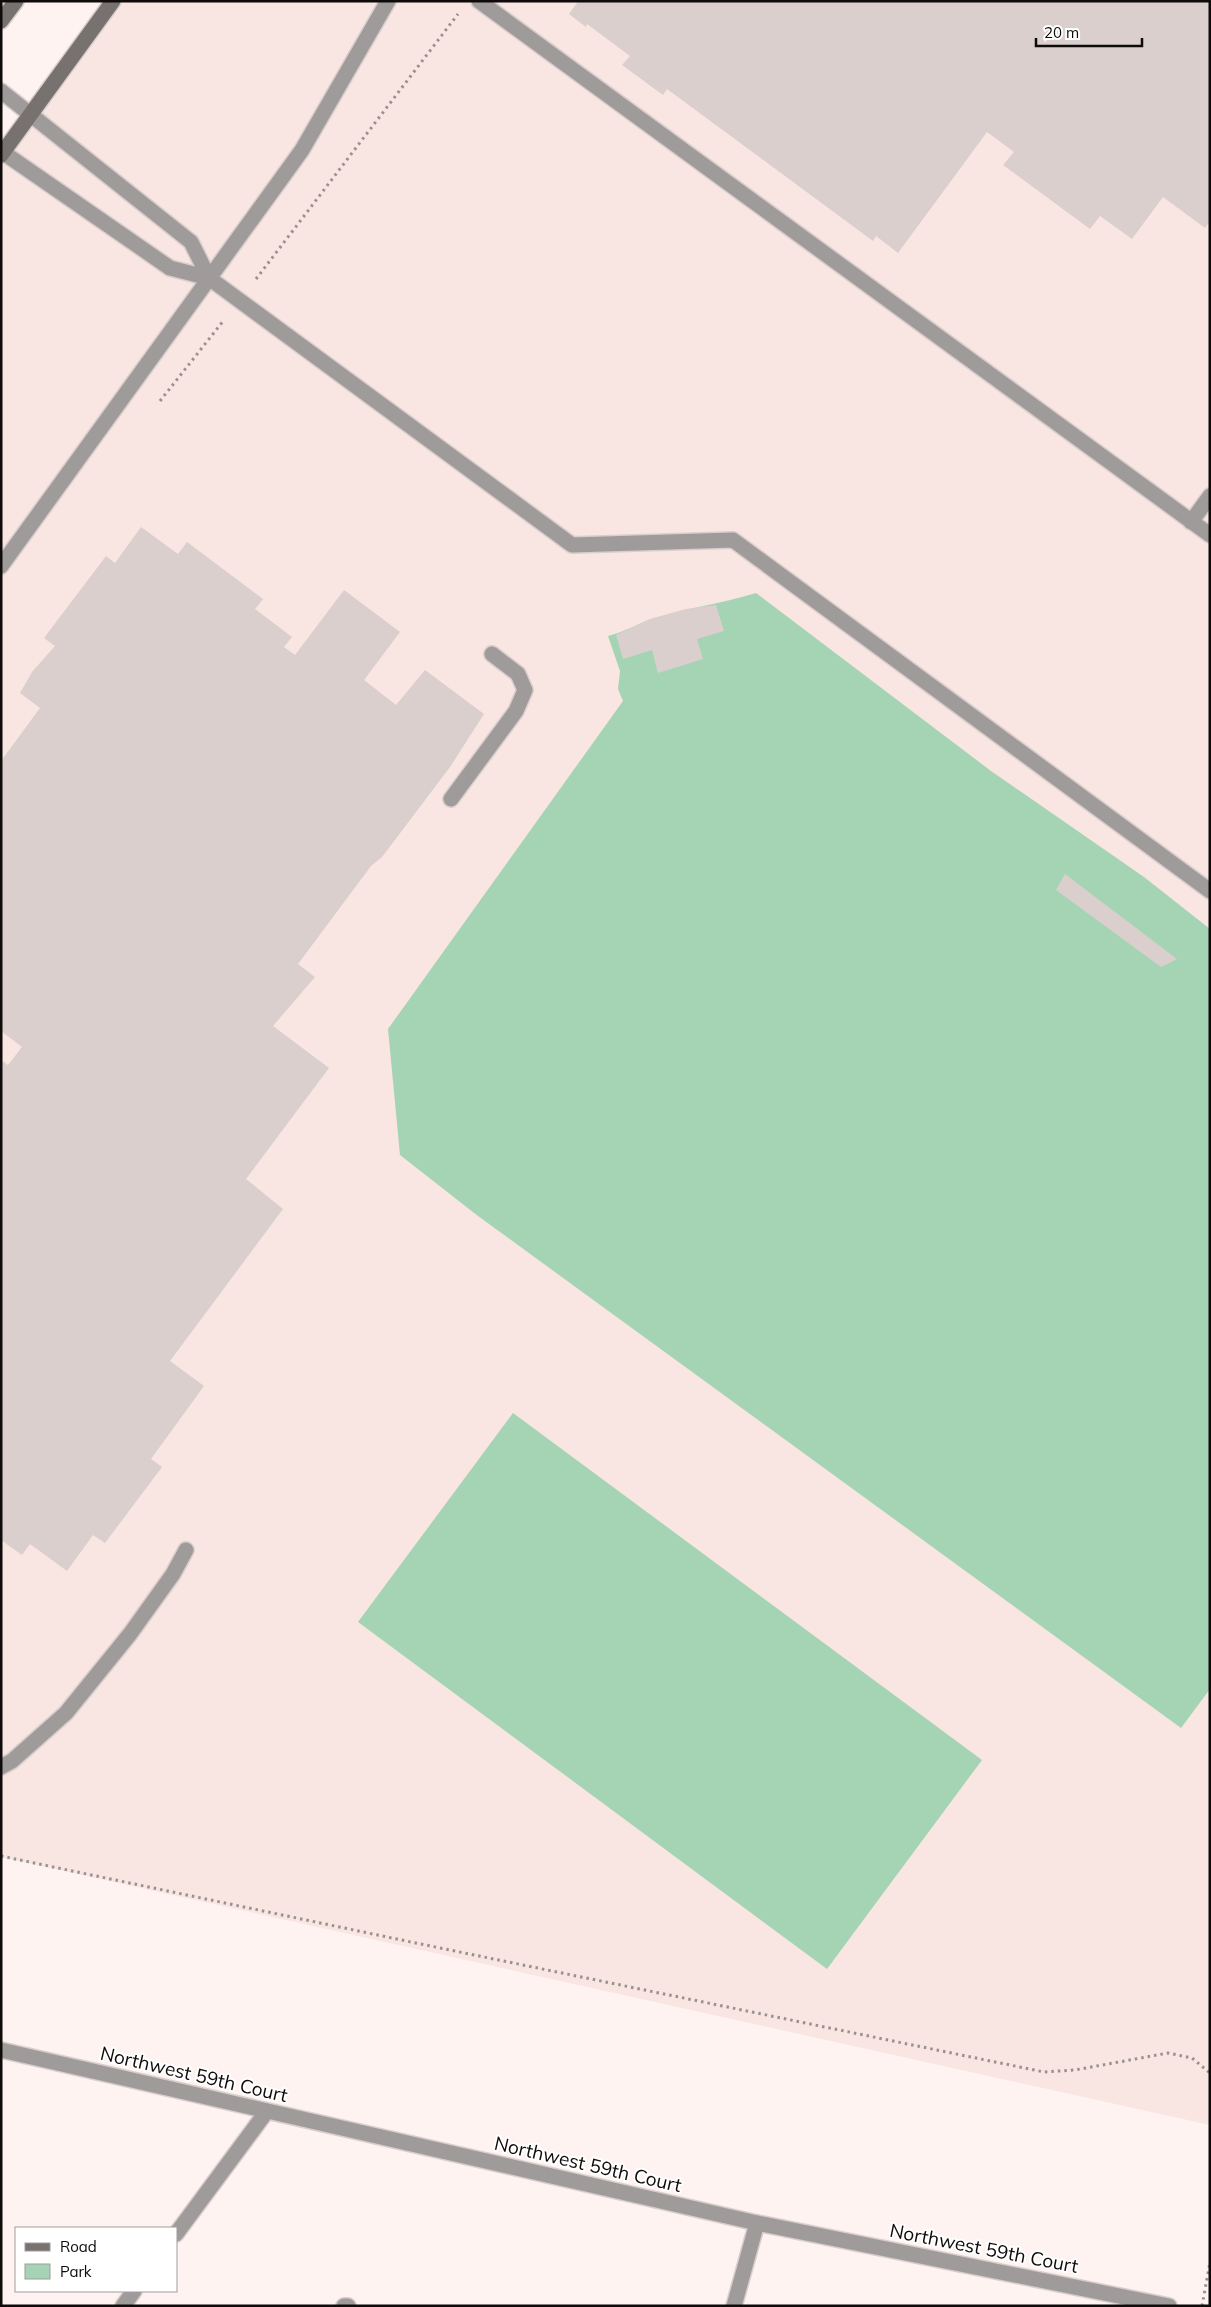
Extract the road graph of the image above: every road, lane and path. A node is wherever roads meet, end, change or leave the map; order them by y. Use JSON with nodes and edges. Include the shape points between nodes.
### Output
{"nodes":[{"id":1,"x":16,"y":1,"type":"edge"},
{"id":2,"x":113,"y":1,"type":"edge"},
{"id":3,"x":388,"y":1,"type":"edge"},
{"id":4,"x":479,"y":1,"type":"edge"},
{"id":5,"x":461,"y":9,"type":"dead end"},
{"id":6,"x":1,"y":21,"type":"edge"},
{"id":7,"x":1,"y":91,"type":"edge"},
{"id":8,"x":32,"y":114,"type":"junction"},
{"id":9,"x":2,"y":153,"type":"edge"},
{"id":10,"x":209,"y":278,"type":"junction"},
{"id":11,"x":240,"y":300,"type":"junction"},
{"id":12,"x":160,"y":401,"type":"dead end"},
{"id":13,"x":1210,"y":496,"type":"edge"},
{"id":14,"x":1191,"y":522,"type":"junction"},
{"id":15,"x":1210,"y":535,"type":"edge"},
{"id":16,"x":1,"y":566,"type":"edge"},
{"id":17,"x":492,"y":654,"type":"dead end"},
{"id":18,"x":451,"y":798,"type":"dead end"},
{"id":19,"x":1210,"y":891,"type":"edge"},
{"id":20,"x":186,"y":1550,"type":"dead end"},
{"id":21,"x":1,"y":1767,"type":"edge"},
{"id":22,"x":1,"y":1856,"type":"edge"},
{"id":23,"x":1,"y":2050,"type":"edge"},
{"id":24,"x":1210,"y":2073,"type":"edge"},
{"id":25,"x":267,"y":2111,"type":"junction"},
{"id":26,"x":757,"y":2224,"type":"junction"},
{"id":27,"x":178,"y":2231,"type":"edge"},
{"id":28,"x":1210,"y":2262,"type":"edge"},
{"id":29,"x":133,"y":2292,"type":"edge"},
{"id":30,"x":123,"y":2306,"type":"edge"},
{"id":31,"x":344,"y":2306,"type":"edge"},
{"id":32,"x":348,"y":2306,"type":"edge"},
{"id":33,"x":734,"y":2306,"type":"edge"},
{"id":34,"x":1169,"y":2306,"type":"edge"},
{"id":35,"x":1202,"y":2306,"type":"edge"}],
"edges":[{"from":1,"to":6,"type":"street"},
{"from":2,"to":8,"type":"street"},
{"from":3,"to":10,"type":"street","via":[[302,150]]},
{"from":4,"to":14,"type":"street"},
{"from":5,"to":11,"type":"path"},
{"from":7,"to":8,"type":"street"},
{"from":8,"to":9,"type":"street"},
{"from":8,"to":10,"type":"street","via":[[191,242]]},
{"from":9,"to":10,"type":"street","via":[[170,268]]},
{"from":10,"to":11,"type":"street"},
{"from":10,"to":16,"type":"street"},
{"from":11,"to":12,"type":"path"},
{"from":11,"to":19,"type":"street","via":[[572,545],[734,540]]},
{"from":13,"to":14,"type":"street"},
{"from":14,"to":15,"type":"street"},
{"from":17,"to":18,"type":"street","via":[[518,674],[526,690],[516,710]]},
{"from":20,"to":21,"type":"street","via":[[130,1634],[66,1713],[12,1762]]},
{"from":22,"to":24,"type":"path","via":[[1044,2072],[1075,2070],[1168,2053],[1192,2058]]},
{"from":23,"to":25,"type":"street","name":"Northwest 59th Court"},
{"from":25,"to":26,"type":"street","name":"Northwest 59th Court"},
{"from":25,"to":27,"type":"street"},
{"from":26,"to":33,"type":"street"},
{"from":26,"to":34,"type":"street","name":"Northwest 59th Court"},
{"from":28,"to":35,"type":"path"},
{"from":29,"to":30,"type":"street"},
{"from":31,"to":32,"type":"street"}]}
